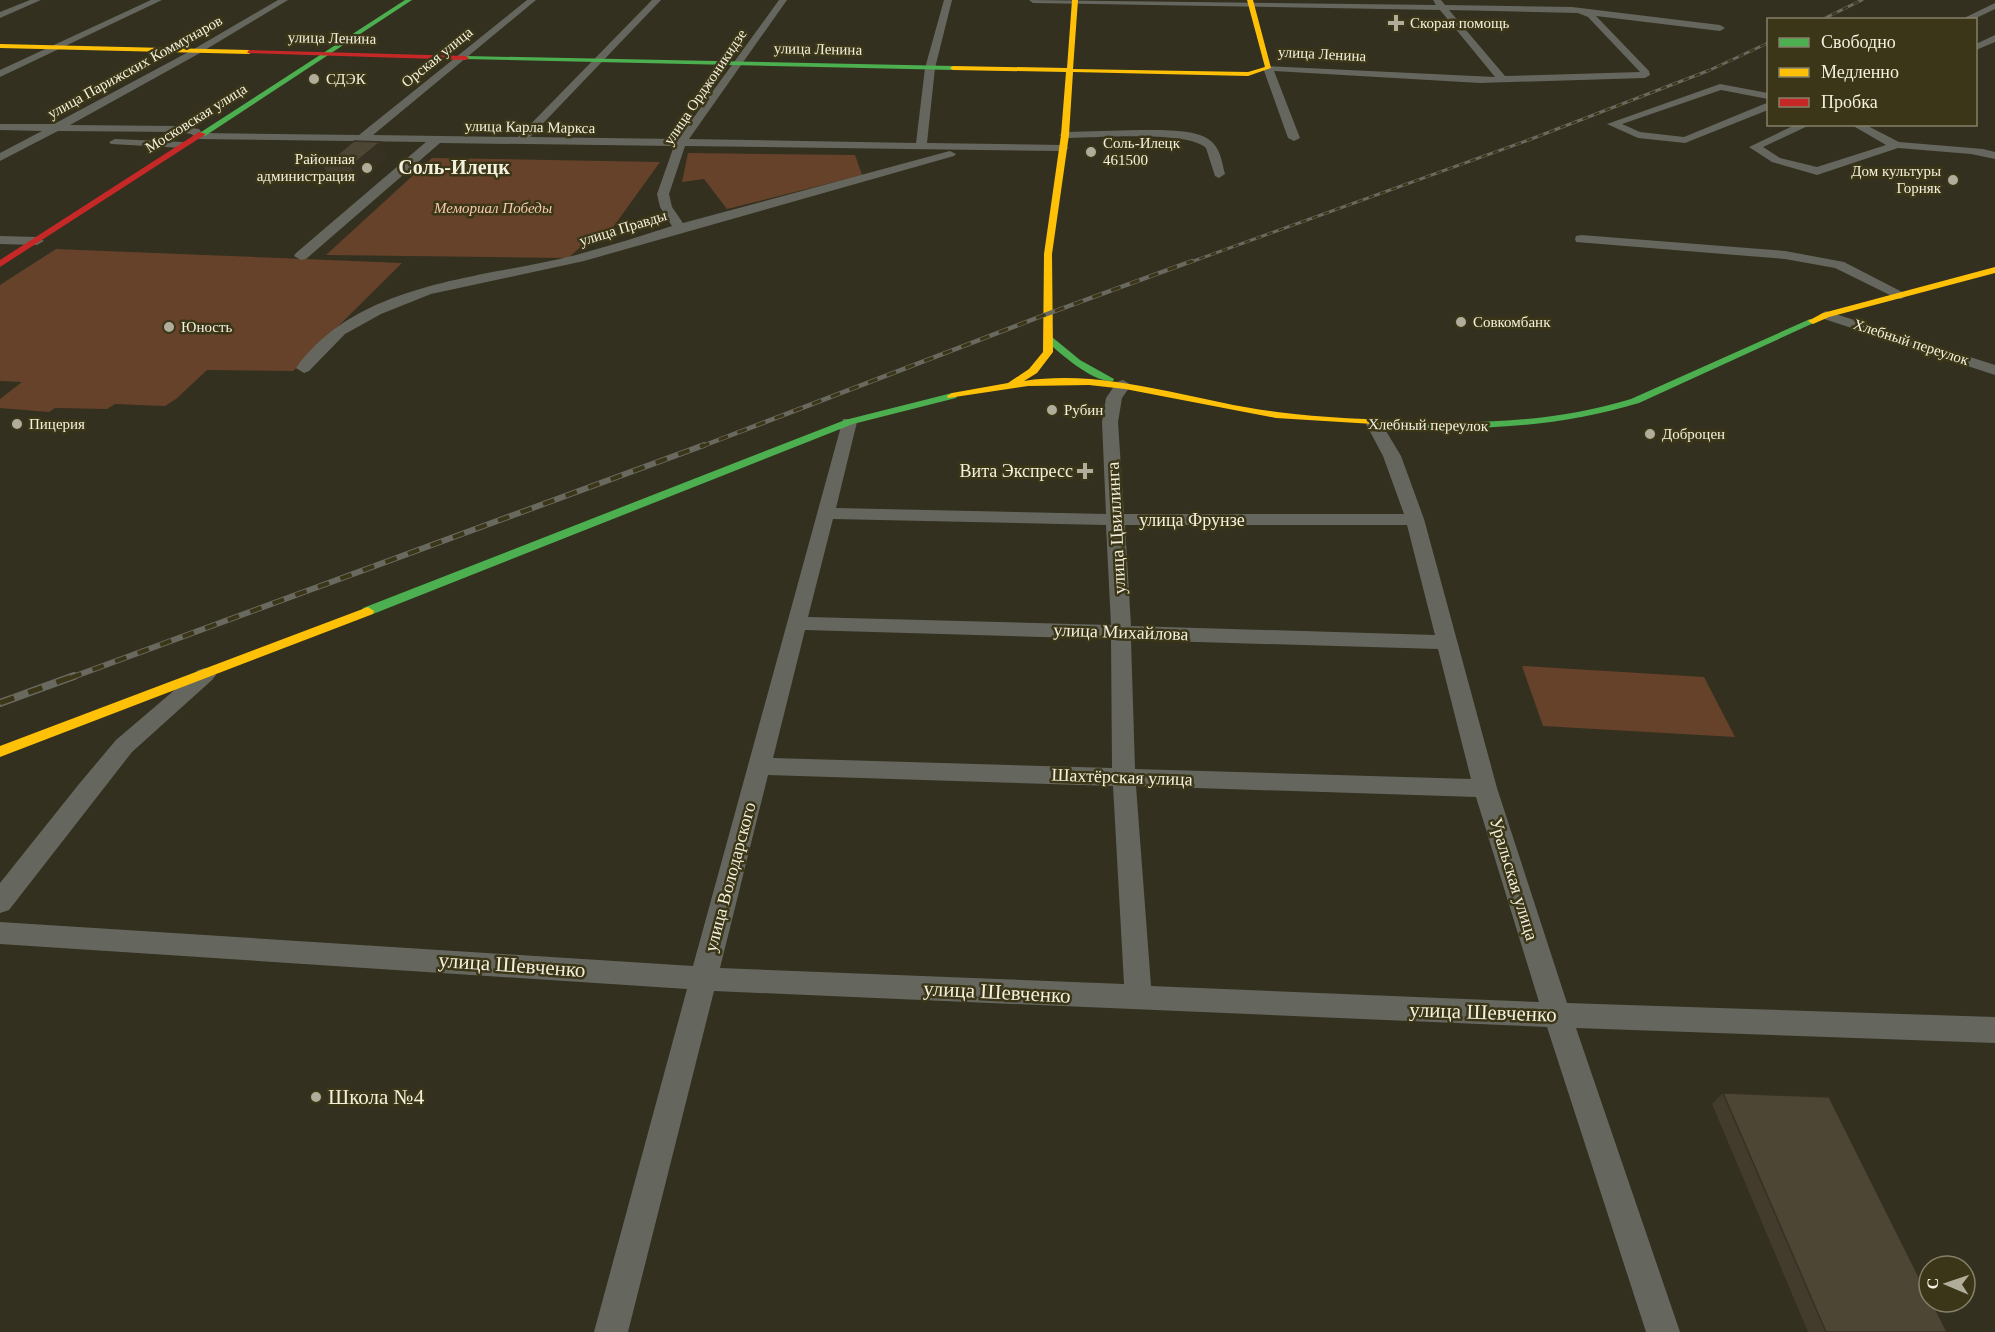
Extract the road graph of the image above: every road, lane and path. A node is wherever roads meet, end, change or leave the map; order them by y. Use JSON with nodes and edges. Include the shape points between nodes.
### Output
{"nodes":[{"id":1,"x":37,"y":0,"type":"edge"},
{"id":2,"x":158,"y":0,"type":"edge"},
{"id":3,"x":284,"y":0,"type":"edge"},
{"id":4,"x":409,"y":0,"type":"edge"},
{"id":5,"x":532,"y":0,"type":"edge"},
{"id":6,"x":657,"y":0,"type":"edge"},
{"id":7,"x":783,"y":0,"type":"edge"},
{"id":8,"x":948,"y":0,"type":"edge"},
{"id":9,"x":1033,"y":0,"type":"edge"},
{"id":10,"x":1569,"y":0,"type":"edge"},
{"id":11,"x":1075,"y":1,"type":"edge"},
{"id":12,"x":1251,"y":2,"type":"edge"},
{"id":13,"x":1439,"y":4,"type":"edge"},
{"id":14,"x":1995,"y":6,"type":"edge"},
{"id":15,"x":1572,"y":10,"type":"junction"},
{"id":16,"x":0,"y":15,"type":"edge"},
{"id":17,"x":1968,"y":18,"type":"edge"},
{"id":18,"x":1720,"y":28,"type":"dead end"},
{"id":19,"x":1992,"y":36,"type":"edge"},
{"id":20,"x":0,"y":46,"type":"edge"},
{"id":21,"x":1977,"y":46,"type":"edge"},
{"id":22,"x":58,"y":47,"type":"junction"},
{"id":23,"x":197,"y":51,"type":"junction"},
{"id":24,"x":325,"y":55,"type":"junction"},
{"id":25,"x":464,"y":58,"type":"junction"},
{"id":26,"x":598,"y":62,"type":"junction"},
{"id":27,"x":737,"y":64,"type":"junction"},
{"id":28,"x":930,"y":68,"type":"junction"},
{"id":29,"x":1268,"y":68,"type":"junction"},
{"id":30,"x":1071,"y":70,"type":"junction"},
{"id":31,"x":0,"y":74,"type":"edge"},
{"id":32,"x":1502,"y":79,"type":"junction"},
{"id":33,"x":1767,"y":96,"type":"edge"},
{"id":34,"x":1767,"y":106,"type":"edge"},
{"id":35,"x":1802,"y":126,"type":"edge"},
{"id":36,"x":1858,"y":126,"type":"edge"},
{"id":37,"x":0,"y":128,"type":"edge"},
{"id":38,"x":57,"y":128,"type":"junction"},
{"id":39,"x":198,"y":136,"type":"junction"},
{"id":40,"x":1294,"y":138,"type":"dead end"},
{"id":41,"x":0,"y":139,"type":"edge"},
{"id":42,"x":361,"y":139,"type":"junction"},
{"id":43,"x":35,"y":140,"type":"junction"},
{"id":44,"x":57,"y":140,"type":"dead end"},
{"id":45,"x":436,"y":140,"type":"junction"},
{"id":46,"x":103,"y":142,"type":"dead end"},
{"id":47,"x":519,"y":142,"type":"junction"},
{"id":48,"x":1064,"y":142,"type":"junction"},
{"id":49,"x":680,"y":144,"type":"junction"},
{"id":50,"x":183,"y":145,"type":"junction"},
{"id":51,"x":1897,"y":145,"type":"junction"},
{"id":52,"x":921,"y":147,"type":"junction"},
{"id":53,"x":967,"y":147,"type":"junction"},
{"id":54,"x":1995,"y":156,"type":"edge"},
{"id":55,"x":0,"y":158,"type":"edge"},
{"id":56,"x":1219,"y":174,"type":"dead end"},
{"id":57,"x":680,"y":228,"type":"junction"},
{"id":58,"x":0,"y":240,"type":"edge"},
{"id":59,"x":1581,"y":240,"type":"dead end"},
{"id":60,"x":37,"y":241,"type":"junction"},
{"id":61,"x":301,"y":256,"type":"dead end"},
{"id":62,"x":0,"y":264,"type":"edge"},
{"id":63,"x":1995,"y":270,"type":"edge"},
{"id":64,"x":1901,"y":295,"type":"junction"},
{"id":65,"x":1826,"y":315,"type":"junction"},
{"id":66,"x":1049,"y":339,"type":"junction"},
{"id":67,"x":304,"y":368,"type":"dead end"},
{"id":68,"x":1995,"y":370,"type":"edge"},
{"id":69,"x":1012,"y":383,"type":"junction"},
{"id":70,"x":1123,"y":385,"type":"junction"},
{"id":71,"x":849,"y":422,"type":"junction"},
{"id":72,"x":1374,"y":424,"type":"junction"},
{"id":73,"x":826,"y":513,"type":"junction"},
{"id":74,"x":1415,"y":519,"type":"junction"},
{"id":75,"x":1116,"y":520,"type":"junction"},
{"id":76,"x":797,"y":623,"type":"junction"},
{"id":77,"x":1121,"y":632,"type":"junction"},
{"id":78,"x":1446,"y":642,"type":"junction"},
{"id":79,"x":205,"y":675,"type":"junction"},
{"id":80,"x":0,"y":753,"type":"edge"},
{"id":81,"x":759,"y":766,"type":"junction"},
{"id":82,"x":1124,"y":777,"type":"junction"},
{"id":83,"x":1485,"y":788,"type":"junction"},
{"id":84,"x":0,"y":902,"type":"edge"},
{"id":85,"x":0,"y":933,"type":"edge"},
{"id":86,"x":703,"y":980,"type":"junction"},
{"id":87,"x":1138,"y":998,"type":"junction"},
{"id":88,"x":1558,"y":1015,"type":"junction"},
{"id":89,"x":1995,"y":1030,"type":"edge"},
{"id":90,"x":611,"y":1332,"type":"edge"},
{"id":91,"x":1663,"y":1332,"type":"edge"}],
"edges":[{"from":1,"to":16,"type":"street"},
{"from":2,"to":22,"type":"street"},
{"from":3,"to":23,"type":"street","name":"улица Парижских Коммунаров"},
{"from":4,"to":24,"type":"street","name":"Московская улица"},
{"from":5,"to":25,"type":"street","name":"Орская улица"},
{"from":6,"to":26,"type":"street"},
{"from":7,"to":27,"type":"street","name":"улица Орджоникидзе"},
{"from":8,"to":28,"type":"street"},
{"from":9,"to":11,"type":"street"},
{"from":10,"to":15,"type":"street"},
{"from":11,"to":12,"type":"street"},
{"from":11,"to":30,"type":"street"},
{"from":12,"to":13,"type":"street"},
{"from":12,"to":29,"type":"street"},
{"from":13,"to":15,"type":"street"},
{"from":13,"to":32,"type":"street"},
{"from":14,"to":17,"type":"street"},
{"from":15,"to":18,"type":"street"},
{"from":15,"to":32,"type":"street","name":"улица Ленина","via":[[1591,15],[1646,73],[1642,77]]},
{"from":19,"to":21,"type":"street"},
{"from":20,"to":22,"type":"street","name":"улица Ленина"},
{"from":22,"to":23,"type":"street","name":"улица Ленина"},
{"from":22,"to":31,"type":"street"},
{"from":23,"to":24,"type":"street","name":"улица Ленина"},
{"from":23,"to":38,"type":"street","name":"улица Парижских Коммунаров"},
{"from":24,"to":25,"type":"street","name":"улица Ленина"},
{"from":24,"to":39,"type":"street","name":"Московская улица"},
{"from":25,"to":26,"type":"street","name":"улица Ленина"},
{"from":25,"to":42,"type":"street","name":"Орская улица"},
{"from":26,"to":27,"type":"street","name":"улица Ленина"},
{"from":26,"to":47,"type":"street"},
{"from":27,"to":28,"type":"street","name":"улица Ленина"},
{"from":27,"to":49,"type":"street","name":"улица Орджоникидзе"},
{"from":28,"to":30,"type":"street","name":"улица Ленина"},
{"from":28,"to":52,"type":"street"},
{"from":29,"to":30,"type":"street","name":"улица Ленина","via":[[1238,74]]},
{"from":29,"to":32,"type":"street","name":"улица Ленина"},
{"from":29,"to":40,"type":"street"},
{"from":30,"to":48,"type":"street"},
{"from":33,"to":34,"type":"street","via":[[1720,87],[1612,124],[1638,135],[1685,140]]},
{"from":35,"to":51,"type":"street","via":[[1755,147],[1776,160],[1817,171]]},
{"from":36,"to":51,"type":"street"},
{"from":37,"to":38,"type":"street","name":"улица Карла Маркса"},
{"from":38,"to":39,"type":"street","name":"улица Карла Маркса","via":[[178,129],[195,130]]},
{"from":38,"to":43,"type":"street","name":"улица Парижских Коммунаров"},
{"from":39,"to":42,"type":"street","name":"улица Карла Маркса"},
{"from":39,"to":50,"type":"street","name":"Московская улица"},
{"from":41,"to":43,"type":"street"},
{"from":42,"to":45,"type":"street","name":"улица Карла Маркса"},
{"from":43,"to":44,"type":"street"},
{"from":43,"to":55,"type":"street","name":"улица Парижских Коммунаров"},
{"from":45,"to":47,"type":"street","name":"улица Карла Маркса"},
{"from":45,"to":61,"type":"street"},
{"from":46,"to":50,"type":"street"},
{"from":47,"to":49,"type":"street","name":"улица Карла Маркса"},
{"from":48,"to":53,"type":"street","name":"улица Карла Маркса"},
{"from":48,"to":56,"type":"street","name":"улица Карла Маркса","via":[[1180,135],[1199,138],[1214,152]]},
{"from":48,"to":66,"type":"street","via":[[1048,254]]},
{"from":49,"to":52,"type":"street","name":"улица Карла Маркса"},
{"from":49,"to":57,"type":"street","name":"улица Орджоникидзе","via":[[663,194],[666,207]]},
{"from":50,"to":60,"type":"street","name":"Московская улица"},
{"from":51,"to":54,"type":"street"},
{"from":52,"to":53,"type":"street","name":"улица Карла Маркса"},
{"from":53,"to":57,"type":"street","name":"улица Правды"},
{"from":57,"to":67,"type":"street","name":"улица Правды","via":[[579,258],[427,291],[340,330]]},
{"from":58,"to":60,"type":"street"},
{"from":59,"to":64,"type":"street","via":[[1785,255],[1839,265]]},
{"from":60,"to":62,"type":"street","name":"Московская улица"},
{"from":63,"to":64,"type":"street","name":"Хлебный переулок"},
{"from":64,"to":65,"type":"street","name":"Хлебный переулок"},
{"from":65,"to":68,"type":"street","name":"Хлебный переулок"},
{"from":65,"to":72,"type":"street","name":"Хлебный переулок","via":[[1610,411],[1518,426]]},
{"from":66,"to":69,"type":"street","via":[[1042,364]]},
{"from":66,"to":70,"type":"street","via":[[1088,370]]},
{"from":69,"to":70,"type":"street","name":"Хлебный переулок"},
{"from":69,"to":71,"type":"street"},
{"from":70,"to":72,"type":"street","name":"Хлебный переулок","via":[[1234,409]]},
{"from":70,"to":75,"type":"street","name":"улица Цвиллинга","via":[[1114,398],[1110,422]]},
{"from":71,"to":73,"type":"street","name":"улица Володарского"},
{"from":71,"to":79,"type":"street"},
{"from":72,"to":74,"type":"street","name":"Уральская улица","via":[[1392,456]]},
{"from":73,"to":75,"type":"street","name":"улица Фрунзе"},
{"from":73,"to":76,"type":"street","name":"улица Володарского"},
{"from":74,"to":75,"type":"street","name":"улица Фрунзе"},
{"from":74,"to":78,"type":"street","name":"Уральская улица"},
{"from":75,"to":77,"type":"street","name":"улица Цвиллинга"},
{"from":76,"to":77,"type":"street","name":"улица Михайлова"},
{"from":76,"to":81,"type":"street","name":"улица Володарского"},
{"from":77,"to":78,"type":"street","name":"улица Михайлова"},
{"from":77,"to":82,"type":"street","name":"улица Цвиллинга"},
{"from":78,"to":83,"type":"street","name":"Уральская улица"},
{"from":79,"to":80,"type":"street"},
{"from":79,"to":84,"type":"street","via":[[124,746]]},
{"from":81,"to":82,"type":"street","name":"Шахтёрская улица"},
{"from":81,"to":86,"type":"street","name":"улица Володарского"},
{"from":82,"to":83,"type":"street","name":"Шахтёрская улица"},
{"from":82,"to":87,"type":"street","name":"улица Цвиллинга"},
{"from":83,"to":88,"type":"street","name":"Уральская улица"},
{"from":85,"to":86,"type":"street","name":"улица Шевченко"},
{"from":86,"to":87,"type":"street","name":"улица Шевченко"},
{"from":86,"to":90,"type":"street","name":"улица Володарского"},
{"from":87,"to":88,"type":"street","name":"улица Шевченко"},
{"from":88,"to":89,"type":"street","name":"улица Шевченко"},
{"from":88,"to":91,"type":"street","name":"Уральская улица"}]}
